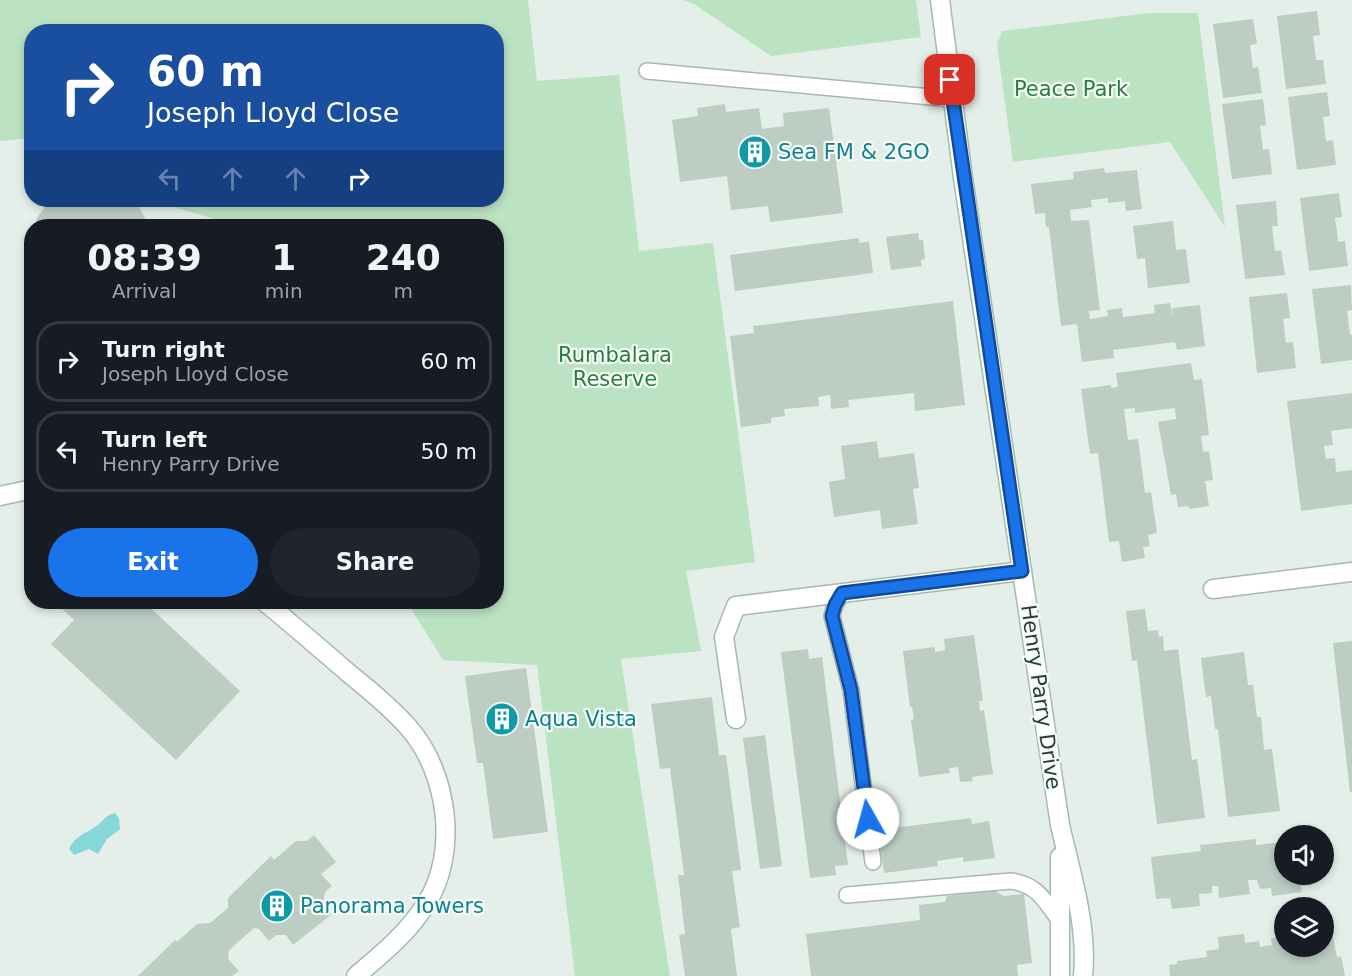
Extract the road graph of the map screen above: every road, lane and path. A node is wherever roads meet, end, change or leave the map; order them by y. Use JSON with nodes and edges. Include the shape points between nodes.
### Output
{"nodes":[{"id":1,"x":943,"y":0,"type":"edge"},
{"id":2,"x":647,"y":71,"type":"dead end"},
{"id":3,"x":952,"y":99,"type":"junction"},
{"id":4,"x":24,"y":491,"type":"edge"},
{"id":5,"x":0,"y":496,"type":"edge"},
{"id":6,"x":1022,"y":571,"type":"junction"},
{"id":7,"x":1352,"y":572,"type":"edge"},
{"id":8,"x":1214,"y":589,"type":"dead end"},
{"id":9,"x":842,"y":593,"type":"junction"},
{"id":10,"x":273,"y":609,"type":"edge"},
{"id":11,"x":736,"y":719,"type":"dead end"},
{"id":12,"x":1060,"y":825,"type":"junction"},
{"id":13,"x":873,"y":862,"type":"dead end"},
{"id":14,"x":847,"y":895,"type":"dead end"},
{"id":15,"x":1060,"y":921,"type":"junction"},
{"id":16,"x":356,"y":976,"type":"edge"},
{"id":17,"x":1060,"y":976,"type":"edge"},
{"id":18,"x":1083,"y":976,"type":"edge"}],
"edges":[{"from":1,"to":3,"type":"main road","name":"Henry Parry Drive"},
{"from":2,"to":3,"type":"lane"},
{"from":3,"to":6,"type":"main road","name":"Henry Parry Drive"},
{"from":4,"to":5,"type":"main road"},
{"from":6,"to":9,"type":"main road"},
{"from":6,"to":12,"type":"main road","name":"Henry Parry Drive"},
{"from":7,"to":8,"type":"main road"},
{"from":9,"to":11,"type":"main road","via":[[736,606],[724,637]]},
{"from":9,"to":13,"type":"lane","via":[[832,616],[851,690]]},
{"from":10,"to":16,"type":"main road","via":[[410,729],[431,762],[442,800],[445,837],[440,873],[427,903],[404,934]]},
{"from":12,"to":15,"type":"main road","name":"Henry Parry Drive"},
{"from":12,"to":18,"type":"main road","name":"Henry Parry Drive","via":[[1077,898]]},
{"from":14,"to":15,"type":"lane","via":[[1011,881],[1036,890]]},
{"from":15,"to":17,"type":"main road","name":"Henry Parry Drive"}]}
